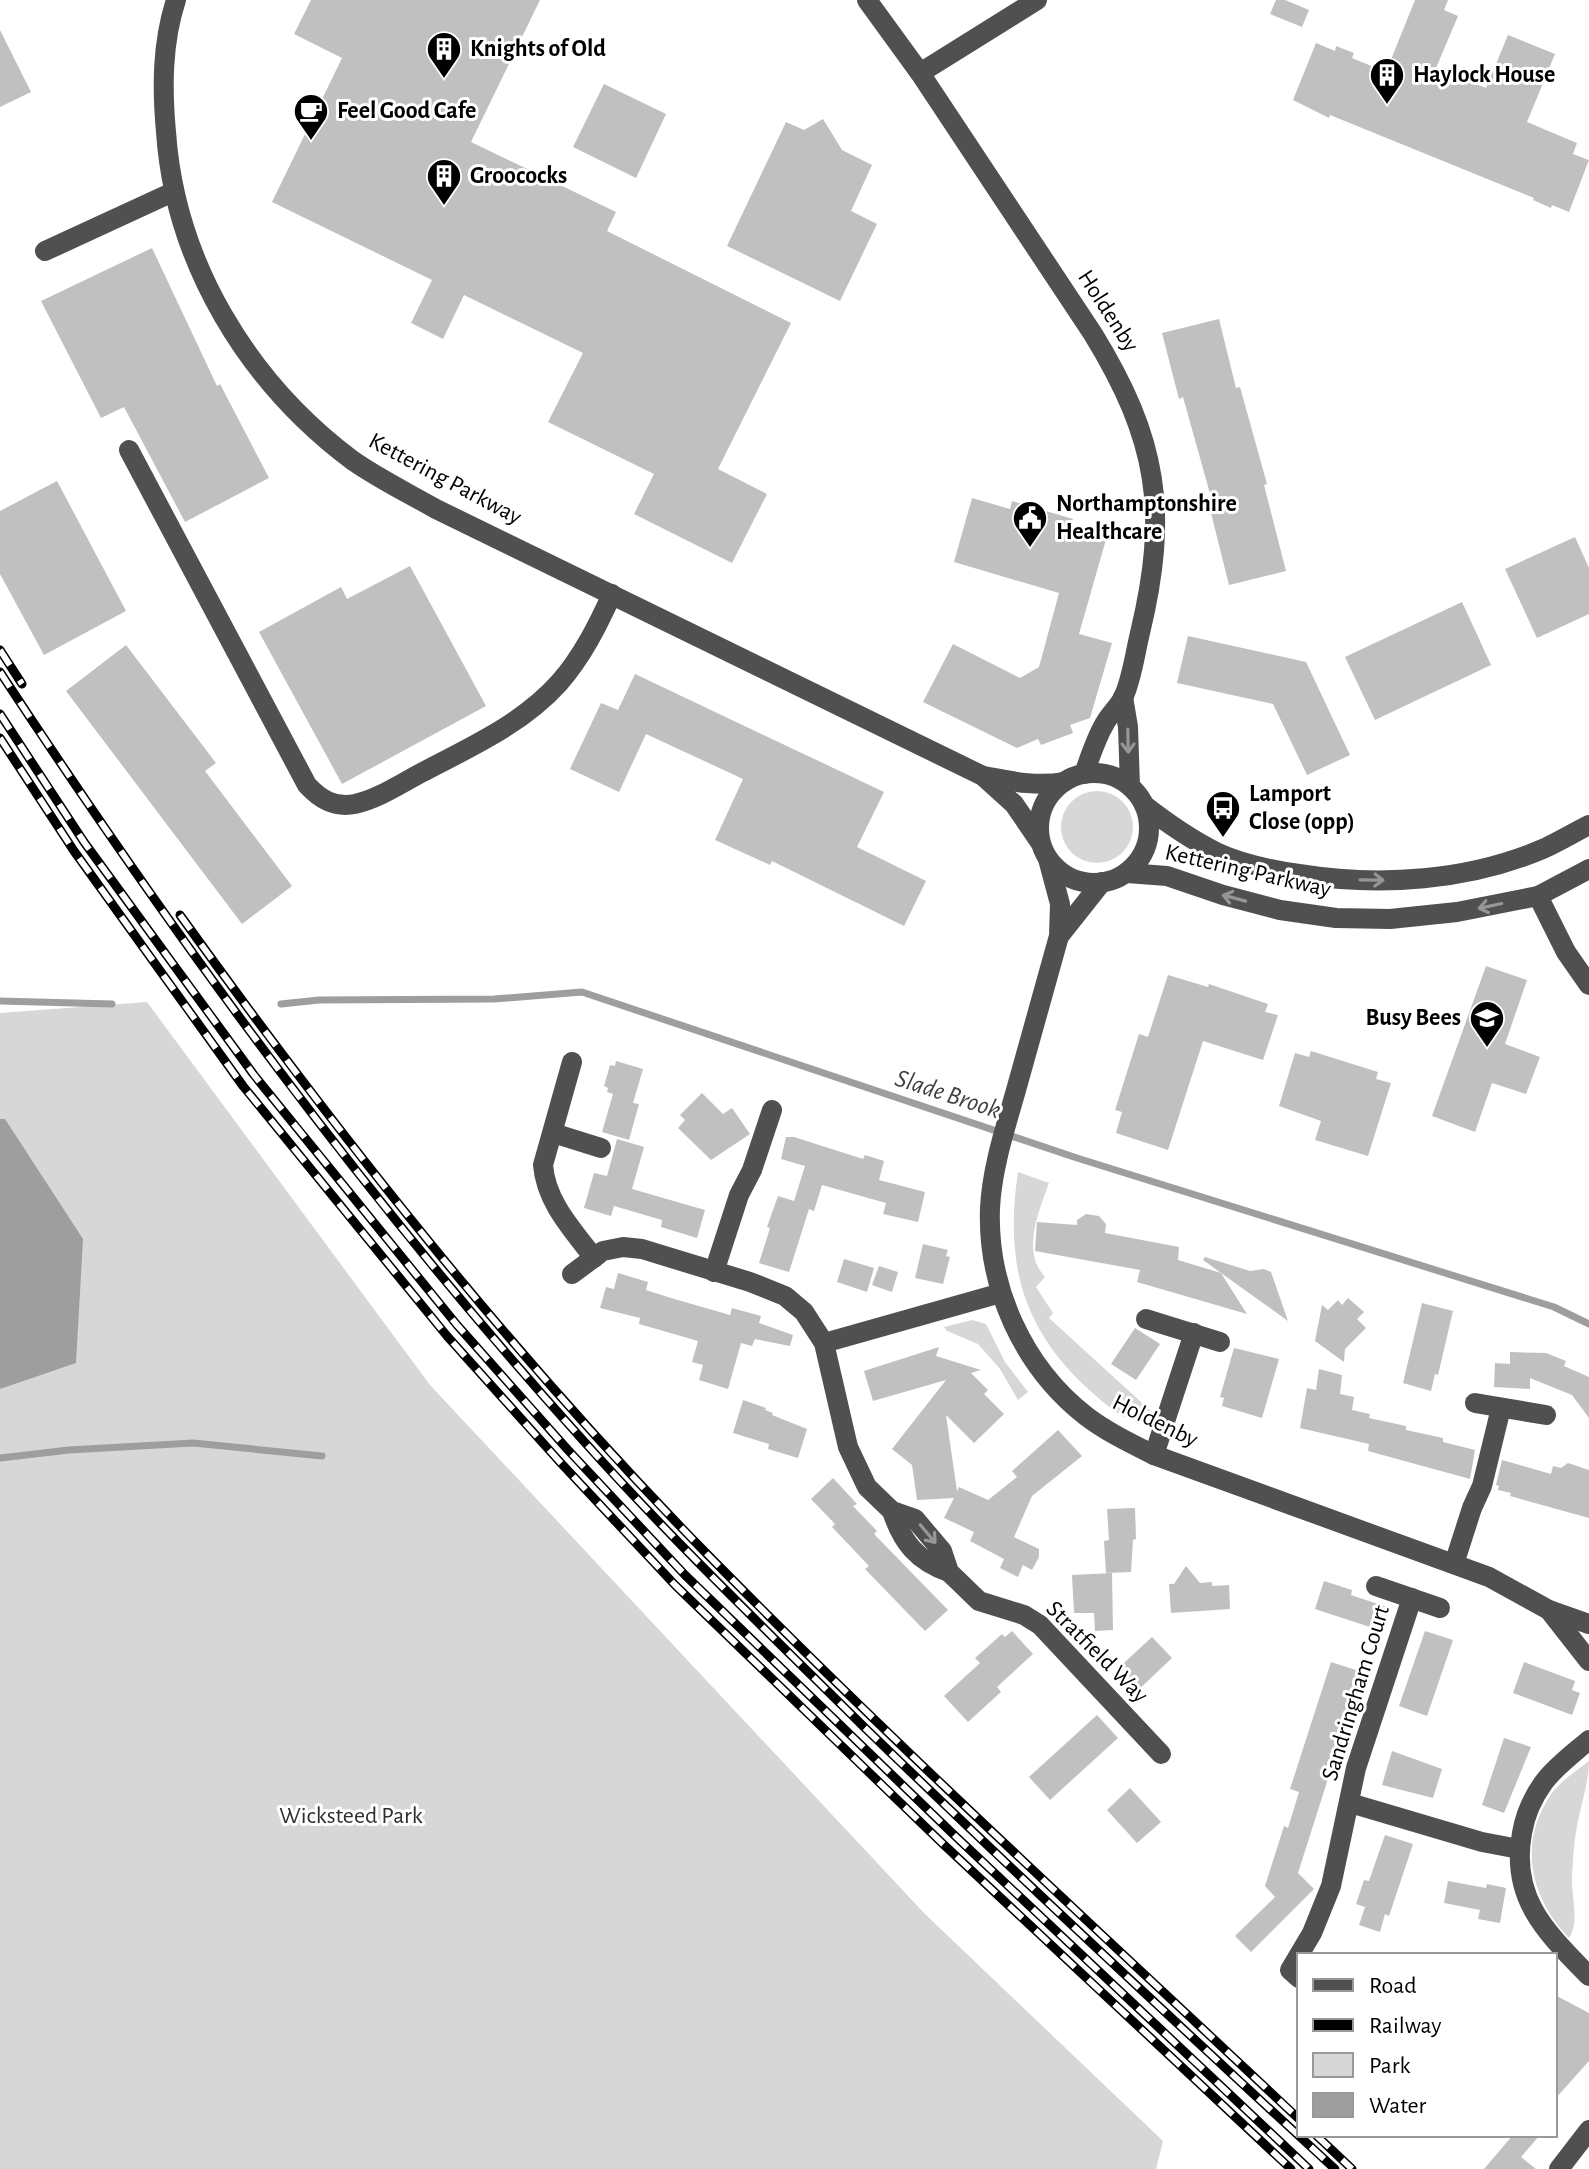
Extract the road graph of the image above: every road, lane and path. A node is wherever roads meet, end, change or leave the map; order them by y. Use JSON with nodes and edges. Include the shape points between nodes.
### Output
{"nodes":[{"id":1,"x":176,"y":0,"type":"edge"},
{"id":2,"x":867,"y":0,"type":"edge"},
{"id":3,"x":1037,"y":0,"type":"edge"},
{"id":4,"x":920,"y":73,"type":"junction"},
{"id":5,"x":173,"y":192,"type":"junction"},
{"id":6,"x":45,"y":251,"type":"dead end"},
{"id":7,"x":129,"y":450,"type":"dead end"},
{"id":8,"x":612,"y":594,"type":"junction"},
{"id":9,"x":1123,"y":697,"type":"junction"},
{"id":10,"x":1084,"y":774,"type":"junction"},
{"id":11,"x":983,"y":776,"type":"junction"},
{"id":12,"x":1064,"y":782,"type":"junction"},
{"id":13,"x":1130,"y":786,"type":"junction"},
{"id":14,"x":1144,"y":805,"type":"junction"},
{"id":15,"x":1589,"y":825,"type":"edge"},
{"id":16,"x":1044,"y":850,"type":"junction"},
{"id":17,"x":1589,"y":869,"type":"edge"},
{"id":18,"x":1127,"y":873,"type":"junction"},
{"id":19,"x":1102,"y":882,"type":"junction"},
{"id":20,"x":1538,"y":896,"type":"junction"},
{"id":21,"x":1059,"y":936,"type":"junction"},
{"id":22,"x":1589,"y":985,"type":"edge"},
{"id":23,"x":572,"y":1062,"type":"dead end"},
{"id":24,"x":772,"y":1110,"type":"dead end"},
{"id":25,"x":553,"y":1133,"type":"junction"},
{"id":26,"x":601,"y":1148,"type":"dead end"},
{"id":27,"x":594,"y":1258,"type":"junction"},
{"id":28,"x":714,"y":1272,"type":"junction"},
{"id":29,"x":572,"y":1274,"type":"dead end"},
{"id":30,"x":1001,"y":1293,"type":"junction"},
{"id":31,"x":1146,"y":1319,"type":"dead end"},
{"id":32,"x":1194,"y":1333,"type":"junction"},
{"id":33,"x":1220,"y":1342,"type":"dead end"},
{"id":34,"x":824,"y":1343,"type":"junction"},
{"id":35,"x":1475,"y":1403,"type":"dead end"},
{"id":36,"x":1501,"y":1408,"type":"junction"},
{"id":37,"x":1546,"y":1415,"type":"dead end"},
{"id":38,"x":1154,"y":1455,"type":"junction"},
{"id":39,"x":1454,"y":1564,"type":"junction"},
{"id":40,"x":1376,"y":1586,"type":"dead end"},
{"id":41,"x":1412,"y":1598,"type":"junction"},
{"id":42,"x":1440,"y":1608,"type":"dead end"},
{"id":43,"x":1549,"y":1610,"type":"junction"},
{"id":44,"x":1589,"y":1624,"type":"edge"},
{"id":45,"x":1589,"y":1661,"type":"edge"},
{"id":46,"x":1589,"y":1740,"type":"edge"},
{"id":47,"x":1161,"y":1754,"type":"dead end"},
{"id":48,"x":1350,"y":1803,"type":"junction"},
{"id":49,"x":1519,"y":1849,"type":"junction"},
{"id":50,"x":1302,"y":1953,"type":"edge"},
{"id":51,"x":1589,"y":1976,"type":"edge"},
{"id":52,"x":1589,"y":2130,"type":"edge"},
{"id":53,"x":1559,"y":2169,"type":"edge"}],
"edges":[{"from":1,"to":5,"type":"street","name":"Kettering Parkway","via":[[164,68]]},
{"from":2,"to":4,"type":"street","name":"Holdenby"},
{"from":3,"to":4,"type":"street"},
{"from":4,"to":9,"type":"street","name":"Holdenby","via":[[1116,371],[1144,438],[1153,477],[1156,547]]},
{"from":5,"to":6,"type":"street"},
{"from":5,"to":8,"type":"street","name":"Kettering Parkway","via":[[184,233],[226,320],[251,359],[320,434],[388,483]]},
{"from":7,"to":8,"type":"street","via":[[307,785],[332,804],[377,796],[501,731],[535,707],[578,658]]},
{"from":8,"to":11,"type":"street","name":"Kettering Parkway"},
{"from":9,"to":10,"type":"street","name":"Holdenby","via":[[1104,724]]},
{"from":9,"to":13,"type":"street","name":"Holdenby","one_way":true},
{"from":10,"to":12,"type":"street"},
{"from":10,"to":13,"type":"street","via":[[1116,777]]},
{"from":11,"to":12,"type":"street","name":"Kettering Parkway","via":[[1048,785]]},
{"from":11,"to":16,"type":"street","name":"Kettering Parkway","via":[[1014,804]]},
{"from":12,"to":16,"type":"street","via":[[1043,808],[1039,825]]},
{"from":13,"to":14,"type":"street"},
{"from":14,"to":15,"type":"street","one_way":true,"via":[[1219,853],[1266,869],[1332,880],[1401,881],[1481,869],[1545,848]]},
{"from":14,"to":18,"type":"street","via":[[1148,842]]},
{"from":16,"to":19,"type":"street","via":[[1072,878]]},
{"from":16,"to":21,"type":"street","name":"Holdenby","via":[[1060,904]]},
{"from":17,"to":20,"type":"street","name":"Kettering Parkway"},
{"from":18,"to":19,"type":"street"},
{"from":20,"to":18,"type":"street","name":"Kettering Parkway","one_way":true,"via":[[1457,912],[1336,918],[1280,910],[1167,876]]},
{"from":19,"to":21,"type":"street","name":"Holdenby"},
{"from":20,"to":22,"type":"street"},
{"from":21,"to":30,"type":"street","name":"Holdenby","via":[[998,1156],[990,1204],[990,1243]]},
{"from":23,"to":25,"type":"street"},
{"from":24,"to":28,"type":"street"},
{"from":25,"to":26,"type":"street"},
{"from":25,"to":27,"type":"street","via":[[543,1165],[548,1194]]},
{"from":27,"to":28,"type":"street","name":"Stratfield Way","via":[[623,1247],[642,1249]]},
{"from":27,"to":29,"type":"street","name":"Stratfield Way"},
{"from":28,"to":34,"type":"street","name":"Stratfield Way","via":[[785,1296],[804,1312]]},
{"from":30,"to":34,"type":"street"},
{"from":30,"to":38,"type":"street","name":"Holdenby","via":[[1022,1341],[1049,1381],[1085,1415]]},
{"from":31,"to":32,"type":"street"},
{"from":32,"to":33,"type":"street"},
{"from":32,"to":38,"type":"street"},
{"from":34,"to":47,"type":"street","name":"Stratfield Way","via":[[848,1447],[867,1487],[892,1511],[915,1519],[942,1551],[949,1572],[979,1601],[1040,1625]]},
{"from":35,"to":36,"type":"street"},
{"from":36,"to":37,"type":"street"},
{"from":36,"to":39,"type":"street","via":[[1482,1486]]},
{"from":38,"to":39,"type":"street","name":"Holdenby"},
{"from":39,"to":43,"type":"street","name":"Holdenby"},
{"from":40,"to":41,"type":"street","name":"Sandringham Court"},
{"from":41,"to":42,"type":"street","name":"Sandringham Court"},
{"from":41,"to":48,"type":"street","name":"Sandringham Court","via":[[1371,1716]]},
{"from":43,"to":44,"type":"street","name":"Holdenby"},
{"from":43,"to":45,"type":"street","name":"Holdenby"},
{"from":46,"to":49,"type":"street","via":[[1533,1798]]},
{"from":48,"to":49,"type":"street","name":"Sandringham Court"},
{"from":48,"to":50,"type":"street","name":"Sandringham Court","via":[[1331,1886]]},
{"from":49,"to":51,"type":"street","via":[[1529,1905]]},
{"from":52,"to":53,"type":"street"}]}
